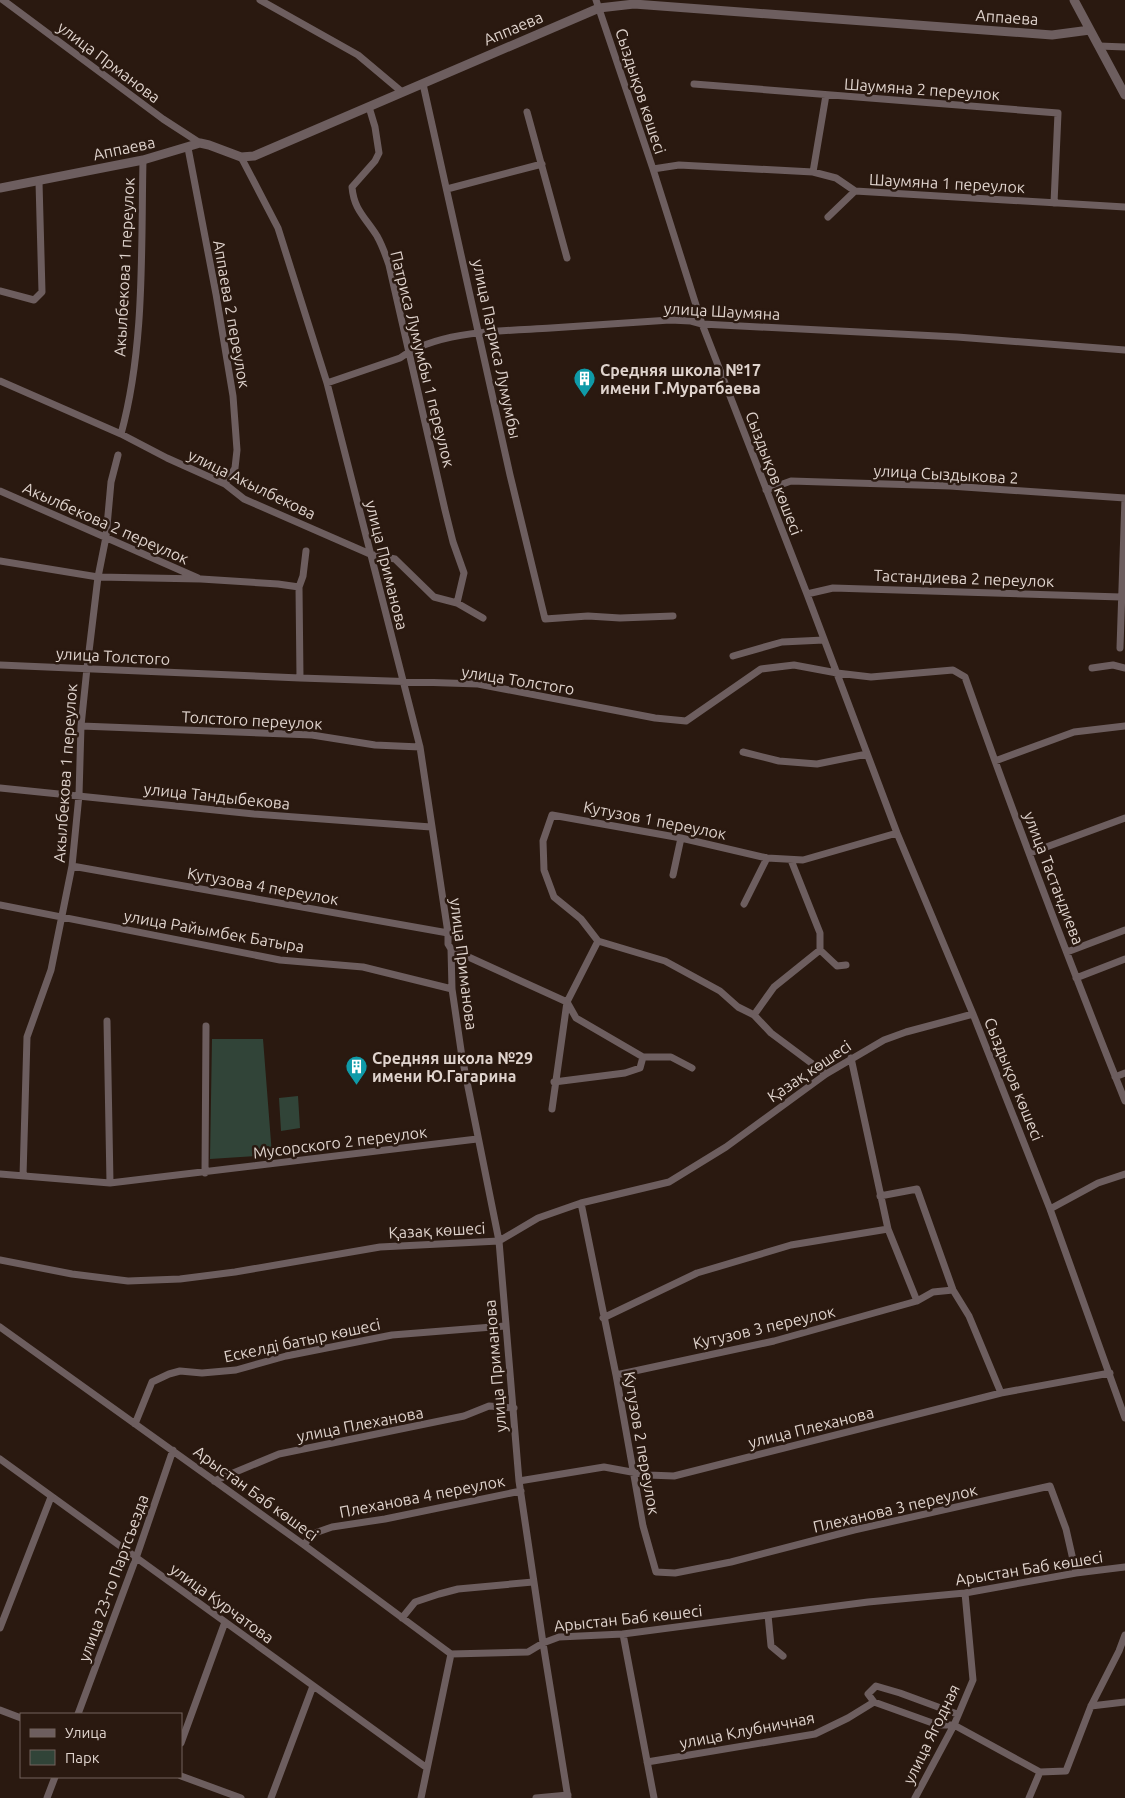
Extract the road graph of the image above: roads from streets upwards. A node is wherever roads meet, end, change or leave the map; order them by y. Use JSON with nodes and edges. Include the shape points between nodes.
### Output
{"nodes":[{"id":1,"x":3,"y":0,"type":"edge"},
{"id":2,"x":260,"y":0,"type":"edge"},
{"id":3,"x":1074,"y":0,"type":"edge"},
{"id":4,"x":598,"y":4,"type":"edge"},
{"id":5,"x":1090,"y":30,"type":"junction"},
{"id":6,"x":1098,"y":46,"type":"junction"},
{"id":7,"x":1125,"y":47,"type":"edge"},
{"id":8,"x":423,"y":84,"type":"junction"},
{"id":9,"x":694,"y":84,"type":"dead end"},
{"id":10,"x":402,"y":92,"type":"junction"},
{"id":11,"x":826,"y":95,"type":"junction"},
{"id":12,"x":1125,"y":95,"type":"edge"},
{"id":13,"x":369,"y":107,"type":"junction"},
{"id":14,"x":527,"y":112,"type":"dead end"},
{"id":15,"x":200,"y":144,"type":"junction"},
{"id":16,"x":188,"y":148,"type":"junction"},
{"id":17,"x":241,"y":157,"type":"junction"},
{"id":18,"x":142,"y":160,"type":"junction"},
{"id":19,"x":542,"y":164,"type":"junction"},
{"id":20,"x":652,"y":168,"type":"junction"},
{"id":21,"x":812,"y":172,"type":"junction"},
{"id":22,"x":39,"y":182,"type":"junction"},
{"id":23,"x":0,"y":188,"type":"edge"},
{"id":24,"x":447,"y":189,"type":"junction"},
{"id":25,"x":855,"y":192,"type":"junction"},
{"id":26,"x":1054,"y":203,"type":"junction"},
{"id":27,"x":1125,"y":207,"type":"edge"},
{"id":28,"x":828,"y":217,"type":"dead end"},
{"id":29,"x":567,"y":258,"type":"dead end"},
{"id":30,"x":0,"y":291,"type":"edge"},
{"id":31,"x":702,"y":324,"type":"junction"},
{"id":32,"x":480,"y":332,"type":"junction"},
{"id":33,"x":1125,"y":350,"type":"edge"},
{"id":34,"x":409,"y":351,"type":"junction"},
{"id":35,"x":0,"y":381,"type":"edge"},
{"id":36,"x":327,"y":383,"type":"junction"},
{"id":37,"x":121,"y":434,"type":"junction"},
{"id":38,"x":118,"y":454,"type":"dead end"},
{"id":39,"x":226,"y":484,"type":"junction"},
{"id":40,"x":766,"y":490,"type":"junction"},
{"id":41,"x":0,"y":491,"type":"edge"},
{"id":42,"x":1125,"y":498,"type":"edge"},
{"id":43,"x":106,"y":537,"type":"junction"},
{"id":44,"x":306,"y":551,"type":"dead end"},
{"id":45,"x":370,"y":554,"type":"junction"},
{"id":46,"x":0,"y":560,"type":"edge"},
{"id":47,"x":165,"y":564,"type":"junction"},
{"id":48,"x":98,"y":577,"type":"junction"},
{"id":49,"x":166,"y":579,"type":"junction"},
{"id":50,"x":201,"y":580,"type":"junction"},
{"id":51,"x":299,"y":587,"type":"junction"},
{"id":52,"x":807,"y":594,"type":"junction"},
{"id":53,"x":1121,"y":597,"type":"junction"},
{"id":54,"x":457,"y":602,"type":"junction"},
{"id":55,"x":673,"y":616,"type":"dead end"},
{"id":56,"x":483,"y":618,"type":"dead end"},
{"id":57,"x":824,"y":640,"type":"junction"},
{"id":58,"x":1120,"y":648,"type":"dead end"},
{"id":59,"x":733,"y":656,"type":"dead end"},
{"id":60,"x":0,"y":665,"type":"edge"},
{"id":61,"x":87,"y":668,"type":"junction"},
{"id":62,"x":1092,"y":668,"type":"dead end"},
{"id":63,"x":1125,"y":668,"type":"edge"},
{"id":64,"x":953,"y":670,"type":"joint"},
{"id":65,"x":837,"y":673,"type":"junction"},
{"id":66,"x":300,"y":678,"type":"junction"},
{"id":67,"x":402,"y":681,"type":"junction"},
{"id":68,"x":82,"y":726,"type":"junction"},
{"id":69,"x":1125,"y":726,"type":"edge"},
{"id":70,"x":420,"y":747,"type":"junction"},
{"id":71,"x":743,"y":752,"type":"dead end"},
{"id":72,"x":867,"y":754,"type":"junction"},
{"id":73,"x":995,"y":762,"type":"junction"},
{"id":74,"x":0,"y":788,"type":"edge"},
{"id":75,"x":79,"y":795,"type":"junction"},
{"id":76,"x":1125,"y":818,"type":"edge"},
{"id":77,"x":431,"y":828,"type":"junction"},
{"id":78,"x":897,"y":833,"type":"junction"},
{"id":79,"x":681,"y":838,"type":"junction"},
{"id":80,"x":1030,"y":853,"type":"junction"},
{"id":81,"x":767,"y":858,"type":"junction"},
{"id":82,"x":791,"y":860,"type":"junction"},
{"id":83,"x":72,"y":866,"type":"junction"},
{"id":84,"x":673,"y":875,"type":"dead end"},
{"id":85,"x":0,"y":904,"type":"edge"},
{"id":86,"x":744,"y":904,"type":"dead end"},
{"id":87,"x":62,"y":916,"type":"junction"},
{"id":88,"x":1125,"y":930,"type":"edge"},
{"id":89,"x":448,"y":933,"type":"junction"},
{"id":90,"x":598,"y":941,"type":"junction"},
{"id":91,"x":451,"y":949,"type":"junction"},
{"id":92,"x":820,"y":950,"type":"junction"},
{"id":93,"x":1067,"y":952,"type":"junction"},
{"id":94,"x":1125,"y":959,"type":"edge"},
{"id":95,"x":846,"y":965,"type":"dead end"},
{"id":96,"x":1076,"y":978,"type":"junction"},
{"id":97,"x":452,"y":989,"type":"junction"},
{"id":98,"x":567,"y":1002,"type":"junction"},
{"id":99,"x":973,"y":1014,"type":"junction"},
{"id":100,"x":754,"y":1015,"type":"junction"},
{"id":101,"x":107,"y":1021,"type":"dead end"},
{"id":102,"x":206,"y":1026,"type":"dead end"},
{"id":103,"x":642,"y":1057,"type":"junction"},
{"id":104,"x":851,"y":1058,"type":"junction"},
{"id":105,"x":692,"y":1068,"type":"dead end"},
{"id":106,"x":1125,"y":1073,"type":"edge"},
{"id":107,"x":826,"y":1074,"type":"junction"},
{"id":108,"x":1115,"y":1077,"type":"junction"},
{"id":109,"x":554,"y":1082,"type":"junction"},
{"id":110,"x":1125,"y":1101,"type":"edge"},
{"id":111,"x":552,"y":1109,"type":"dead end"},
{"id":112,"x":477,"y":1139,"type":"junction"},
{"id":113,"x":205,"y":1173,"type":"junction"},
{"id":114,"x":0,"y":1174,"type":"edge"},
{"id":115,"x":1125,"y":1174,"type":"edge"},
{"id":116,"x":23,"y":1176,"type":"junction"},
{"id":117,"x":110,"y":1184,"type":"junction"},
{"id":118,"x":880,"y":1196,"type":"junction"},
{"id":119,"x":581,"y":1203,"type":"junction"},
{"id":120,"x":1050,"y":1209,"type":"junction"},
{"id":121,"x":888,"y":1229,"type":"junction"},
{"id":122,"x":499,"y":1241,"type":"junction"},
{"id":123,"x":0,"y":1260,"type":"edge"},
{"id":124,"x":953,"y":1290,"type":"junction"},
{"id":125,"x":917,"y":1301,"type":"junction"},
{"id":126,"x":604,"y":1318,"type":"junction"},
{"id":127,"x":505,"y":1326,"type":"junction"},
{"id":128,"x":0,"y":1327,"type":"edge"},
{"id":129,"x":1110,"y":1373,"type":"junction"},
{"id":130,"x":616,"y":1375,"type":"junction"},
{"id":131,"x":1001,"y":1393,"type":"junction"},
{"id":132,"x":514,"y":1408,"type":"junction"},
{"id":133,"x":1124,"y":1410,"type":"edge"},
{"id":134,"x":1125,"y":1418,"type":"edge"},
{"id":135,"x":136,"y":1424,"type":"junction"},
{"id":136,"x":173,"y":1450,"type":"junction"},
{"id":137,"x":0,"y":1459,"type":"edge"},
{"id":138,"x":634,"y":1472,"type":"junction"},
{"id":139,"x":214,"y":1481,"type":"junction"},
{"id":140,"x":519,"y":1481,"type":"junction"},
{"id":141,"x":521,"y":1491,"type":"junction"},
{"id":142,"x":51,"y":1496,"type":"junction"},
{"id":143,"x":304,"y":1544,"type":"junction"},
{"id":144,"x":136,"y":1558,"type":"junction"},
{"id":145,"x":1125,"y":1567,"type":"edge"},
{"id":146,"x":656,"y":1572,"type":"joint"},
{"id":147,"x":1076,"y":1573,"type":"junction"},
{"id":148,"x":533,"y":1582,"type":"junction"},
{"id":149,"x":965,"y":1593,"type":"junction"},
{"id":150,"x":768,"y":1615,"type":"junction"},
{"id":151,"x":402,"y":1618,"type":"junction"},
{"id":152,"x":225,"y":1622,"type":"junction"},
{"id":153,"x":0,"y":1628,"type":"edge"},
{"id":154,"x":623,"y":1634,"type":"junction"},
{"id":155,"x":1125,"y":1635,"type":"edge"},
{"id":156,"x":542,"y":1643,"type":"junction"},
{"id":157,"x":451,"y":1654,"type":"junction"},
{"id":158,"x":784,"y":1656,"type":"dead end"},
{"id":159,"x":313,"y":1686,"type":"junction"},
{"id":160,"x":874,"y":1702,"type":"junction"},
{"id":161,"x":1125,"y":1702,"type":"edge"},
{"id":162,"x":1091,"y":1706,"type":"junction"},
{"id":163,"x":0,"y":1710,"type":"edge"},
{"id":164,"x":78,"y":1713,"type":"edge"},
{"id":165,"x":957,"y":1714,"type":"junction"},
{"id":166,"x":20,"y":1718,"type":"edge"},
{"id":167,"x":954,"y":1725,"type":"junction"},
{"id":168,"x":182,"y":1741,"type":"edge"},
{"id":169,"x":647,"y":1762,"type":"junction"},
{"id":170,"x":427,"y":1768,"type":"junction"},
{"id":171,"x":1040,"y":1772,"type":"junction"},
{"id":172,"x":182,"y":1776,"type":"edge"},
{"id":173,"x":55,"y":1778,"type":"edge"},
{"id":174,"x":568,"y":1796,"type":"edge"},
{"id":175,"x":48,"y":1798,"type":"edge"},
{"id":176,"x":241,"y":1798,"type":"edge"},
{"id":177,"x":271,"y":1798,"type":"edge"},
{"id":178,"x":421,"y":1798,"type":"edge"},
{"id":179,"x":536,"y":1798,"type":"edge"},
{"id":180,"x":654,"y":1798,"type":"edge"},
{"id":181,"x":915,"y":1798,"type":"edge"},
{"id":182,"x":1028,"y":1798,"type":"edge"}],
"edges":[{"from":1,"to":15,"type":"street","name":"улица Прманова"},
{"from":2,"to":10,"type":"street","via":[[358,55]]},
{"from":3,"to":5,"type":"street"},
{"from":4,"to":5,"type":"street","name":"Аппаева","via":[[1052,35]]},
{"from":4,"to":8,"type":"street","name":"Аппаева"},
{"from":4,"to":20,"type":"street","name":"Сыздықов көшесі"},
{"from":5,"to":6,"type":"street"},
{"from":6,"to":7,"type":"street"},
{"from":6,"to":12,"type":"street"},
{"from":8,"to":10,"type":"street","name":"Аппаева"},
{"from":8,"to":24,"type":"street","name":"улица Патриса Лумумбы"},
{"from":9,"to":11,"type":"street","name":"Шаумяна 2 переулок"},
{"from":10,"to":13,"type":"street","name":"Аппаева"},
{"from":11,"to":21,"type":"street"},
{"from":11,"to":26,"type":"street","name":"Шаумяна 2 переулок","via":[[1058,113]]},
{"from":13,"to":17,"type":"street","name":"Аппаева","via":[[254,156]]},
{"from":13,"to":34,"type":"street","name":"Патриса Лумумбы 1 переулок","via":[[379,152],[352,187],[353,198],[377,236],[389,265]]},
{"from":14,"to":19,"type":"street"},
{"from":15,"to":16,"type":"street","name":"Аппаева"},
{"from":15,"to":17,"type":"street"},
{"from":16,"to":18,"type":"street","name":"Аппаева"},
{"from":16,"to":39,"type":"street","name":"Аппаева 2 переулок","via":[[233,396],[237,450],[235,468]]},
{"from":17,"to":36,"type":"street","name":"улица Приманова","via":[[278,228]]},
{"from":18,"to":22,"type":"street","name":"Аппаева"},
{"from":18,"to":37,"type":"street","name":"Акылбекова 1 переулок","via":[[140,304],[129,405]]},
{"from":19,"to":24,"type":"street"},
{"from":19,"to":29,"type":"street"},
{"from":20,"to":21,"type":"street","name":"Шаумяна 1 переулок","via":[[679,165]]},
{"from":20,"to":31,"type":"street","name":"Сыздықов көшесі"},
{"from":21,"to":25,"type":"street","name":"Шаумяна 1 переулок","via":[[836,178]]},
{"from":22,"to":23,"type":"street","name":"Аппаева"},
{"from":22,"to":30,"type":"street","via":[[42,292],[34,300]]},
{"from":24,"to":32,"type":"street","name":"улица Патриса Лумумбы"},
{"from":25,"to":26,"type":"street","name":"Шаумяна 1 переулок"},
{"from":25,"to":28,"type":"street"},
{"from":26,"to":27,"type":"street","name":"Шаумяна 1 переулок"},
{"from":31,"to":32,"type":"street","name":"улица Шаумяна","via":[[670,320]]},
{"from":31,"to":33,"type":"street","name":"улица Шаумяна","via":[[957,337]]},
{"from":31,"to":40,"type":"street","name":"Сыздықов көшесі"},
{"from":32,"to":34,"type":"street","name":"улица Шаумяна","via":[[429,343]]},
{"from":32,"to":55,"type":"street","name":"улица Патриса Лумумбы","via":[[545,619]]},
{"from":34,"to":36,"type":"street","name":"улица Шаумяна","via":[[400,358]]},
{"from":34,"to":54,"type":"street","name":"Патриса Лумумбы 1 переулок","via":[[447,518],[464,573]]},
{"from":35,"to":37,"type":"street","name":"улица Акылбекова"},
{"from":36,"to":45,"type":"street","name":"улица Приманова"},
{"from":37,"to":39,"type":"street","name":"улица Акылбекова"},
{"from":38,"to":43,"type":"street","name":"Акылбекова 1 переулок","via":[[111,482]]},
{"from":39,"to":45,"type":"street","name":"улица Акылбекова","via":[[244,499]]},
{"from":40,"to":42,"type":"street","name":"улица Сыздыкова 2","via":[[791,482],[950,486]]},
{"from":40,"to":52,"type":"street","name":"Сыздықов көшесі"},
{"from":41,"to":43,"type":"street","name":"Акылбекова 2 переулок"},
{"from":42,"to":53,"type":"street"},
{"from":43,"to":47,"type":"street","name":"Акылбекова 2 переулок"},
{"from":43,"to":48,"type":"street","name":"Акылбекова 1 переулок"},
{"from":44,"to":51,"type":"street"},
{"from":45,"to":54,"type":"street","name":"улица Акылбекова","via":[[395,558],[434,597]]},
{"from":45,"to":67,"type":"street","name":"улица Приманова"},
{"from":46,"to":48,"type":"street","name":"Акылбекова 2 переулок"},
{"from":47,"to":49,"type":"street"},
{"from":47,"to":50,"type":"street","name":"Акылбекова 2 переулок"},
{"from":48,"to":49,"type":"street","name":"Акылбекова 2 переулок"},
{"from":48,"to":61,"type":"street","name":"Акылбекова 1 переулок"},
{"from":49,"to":50,"type":"street","name":"Акылбекова 2 переулок"},
{"from":50,"to":51,"type":"street","name":"Акылбекова 2 переулок"},
{"from":51,"to":66,"type":"street"},
{"from":52,"to":53,"type":"street","name":"Тастандиева 2 переулок","via":[[833,588]]},
{"from":52,"to":57,"type":"street","name":"Сыздықов көшесі"},
{"from":53,"to":58,"type":"street"},
{"from":54,"to":56,"type":"street","name":"улица Акылбекова"},
{"from":57,"to":59,"type":"street","via":[[782,642]]},
{"from":57,"to":65,"type":"street","name":"Сыздықов көшесі"},
{"from":60,"to":61,"type":"street","name":"улица Толстого"},
{"from":61,"to":66,"type":"street","name":"улица Толстого"},
{"from":61,"to":68,"type":"street","name":"Акылбекова 1 переулок"},
{"from":62,"to":63,"type":"street","via":[[1113,665]]},
{"from":64,"to":65,"type":"street","name":"улица Толстого","via":[[872,677]]},
{"from":64,"to":73,"type":"street","name":"улица Тастандиева","via":[[965,677]]},
{"from":65,"to":67,"type":"street","name":"улица Толстого","via":[[794,665],[761,669],[686,721],[478,684]]},
{"from":65,"to":72,"type":"street","name":"Сыздықов көшесі"},
{"from":66,"to":67,"type":"street","name":"улица Толстого"},
{"from":67,"to":70,"type":"street","name":"улица Приманова"},
{"from":68,"to":70,"type":"street","name":"Толстого переулок","via":[[312,735],[375,745]]},
{"from":68,"to":75,"type":"street","name":"Акылбекова 1 переулок"},
{"from":69,"to":73,"type":"street","via":[[1074,732]]},
{"from":70,"to":77,"type":"street","name":"улица Приманова"},
{"from":71,"to":72,"type":"street","via":[[779,761],[817,764]]},
{"from":72,"to":78,"type":"street","name":"Сыздықов көшесі"},
{"from":73,"to":80,"type":"street","name":"улица Тастандиева"},
{"from":74,"to":75,"type":"street","name":"улица Тандыбекова"},
{"from":75,"to":77,"type":"street","name":"улица Тандыбекова","via":[[254,814]]},
{"from":75,"to":83,"type":"street","name":"Акылбекова 1 переулок"},
{"from":76,"to":80,"type":"street"},
{"from":77,"to":89,"type":"street","name":"улица Приманова"},
{"from":78,"to":82,"type":"street","name":"Кутузов 1 переулок","via":[[803,860]]},
{"from":78,"to":99,"type":"street","name":"Сыздықов көшесі"},
{"from":79,"to":81,"type":"street","name":"Кутузов 1 переулок"},
{"from":79,"to":84,"type":"street"},
{"from":79,"to":90,"type":"street","name":"Кутузов 1 переулок","via":[[552,815],[543,841],[544,870],[554,897],[581,919]]},
{"from":80,"to":93,"type":"street","name":"улица Тастандиева"},
{"from":81,"to":82,"type":"street","name":"Кутузов 1 переулок"},
{"from":81,"to":86,"type":"street"},
{"from":82,"to":92,"type":"street","via":[[820,933]]},
{"from":83,"to":87,"type":"street","name":"Акылбекова 1 переулок"},
{"from":83,"to":89,"type":"street","name":"Кутузова 4 переулок"},
{"from":85,"to":87,"type":"street","name":"улица Райымбек Батыра"},
{"from":87,"to":97,"type":"street","name":"улица Райымбек Батыра","via":[[280,960],[363,967]]},
{"from":87,"to":116,"type":"street","via":[[51,970],[27,1037]]},
{"from":88,"to":93,"type":"street"},
{"from":89,"to":91,"type":"street","name":"улица Приманова"},
{"from":90,"to":98,"type":"street"},
{"from":90,"to":100,"type":"street","via":[[665,961],[720,991],[738,1007]]},
{"from":91,"to":97,"type":"street","name":"улица Приманова"},
{"from":91,"to":98,"type":"street"},
{"from":92,"to":95,"type":"street","via":[[837,966]]},
{"from":92,"to":100,"type":"street","via":[[774,987]]},
{"from":93,"to":96,"type":"street","name":"улица Тастандиева"},
{"from":94,"to":96,"type":"street"},
{"from":96,"to":108,"type":"street","name":"улица Тастандиева"},
{"from":97,"to":112,"type":"street","name":"улица Приманова"},
{"from":98,"to":103,"type":"street","via":[[576,1018]]},
{"from":98,"to":109,"type":"street"},
{"from":99,"to":104,"type":"street","name":"Қазақ көшесі","via":[[906,1032]]},
{"from":99,"to":120,"type":"street","name":"Сыздықов көшесі"},
{"from":100,"to":107,"type":"street","via":[[771,1033]]},
{"from":101,"to":117,"type":"street"},
{"from":102,"to":113,"type":"street"},
{"from":103,"to":105,"type":"street","via":[[671,1057]]},
{"from":103,"to":109,"type":"street","via":[[640,1068],[626,1073]]},
{"from":104,"to":107,"type":"street","name":"Қазақ көшесі"},
{"from":104,"to":118,"type":"street"},
{"from":106,"to":108,"type":"street"},
{"from":107,"to":119,"type":"street","name":"Қазақ көшесі","via":[[726,1147],[668,1182]]},
{"from":108,"to":110,"type":"street","name":"улица Тастандиева"},
{"from":109,"to":111,"type":"street"},
{"from":112,"to":113,"type":"street","name":"Мусорского 2 переулок"},
{"from":112,"to":122,"type":"street","name":"улица Приманова"},
{"from":113,"to":117,"type":"street","name":"Мусорского 2 переулок"},
{"from":114,"to":116,"type":"street","name":"Мусорского 2 переулок"},
{"from":115,"to":120,"type":"street","via":[[1098,1183]]},
{"from":116,"to":117,"type":"street","name":"Мусорского 2 переулок"},
{"from":118,"to":121,"type":"street"},
{"from":118,"to":124,"type":"street","via":[[917,1189]]},
{"from":119,"to":122,"type":"street","name":"Қазақ көшесі","via":[[538,1218]]},
{"from":119,"to":126,"type":"street","name":"Кутузов 2 переулок"},
{"from":120,"to":129,"type":"street","name":"Сыздықов көшесі"},
{"from":121,"to":125,"type":"street"},
{"from":121,"to":126,"type":"street","via":[[791,1245],[697,1273]]},
{"from":122,"to":123,"type":"street","name":"Қазақ көшесі","via":[[380,1248],[226,1273],[128,1281]]},
{"from":122,"to":127,"type":"street","name":"улица Приманова"},
{"from":124,"to":125,"type":"street","name":"Кутузов 3 переулок","via":[[933,1292]]},
{"from":124,"to":131,"type":"street","via":[[970,1316]]},
{"from":125,"to":130,"type":"street","name":"Кутузов 3 переулок","via":[[774,1341]]},
{"from":126,"to":130,"type":"street","name":"Кутузов 2 переулок"},
{"from":127,"to":132,"type":"street","name":"улица Приманова"},
{"from":127,"to":135,"type":"street","name":"Ескелді батыр көшесі","via":[[392,1335],[286,1356],[236,1370],[180,1371],[152,1382]]},
{"from":128,"to":135,"type":"street","name":"Арыстан Баб көшесі"},
{"from":129,"to":131,"type":"street","name":"улица Плеханова"},
{"from":129,"to":133,"type":"street","name":"Сыздықов көшесі"},
{"from":130,"to":138,"type":"street","name":"Кутузов 2 переулок"},
{"from":131,"to":138,"type":"street","name":"улица Плеханова","via":[[674,1476]]},
{"from":132,"to":139,"type":"street","name":"улица Плеханова","via":[[489,1406],[464,1416],[279,1454]]},
{"from":132,"to":140,"type":"street","name":"улица Приманова"},
{"from":133,"to":134,"type":"street","name":"Сыздықов көшесі"},
{"from":135,"to":136,"type":"street","name":"Арыстан Баб көшесі"},
{"from":136,"to":139,"type":"street","name":"Арыстан Баб көшесі"},
{"from":136,"to":144,"type":"street","name":"улица 23-го Партсъезда"},
{"from":137,"to":142,"type":"street","name":"улица Курчатова"},
{"from":138,"to":140,"type":"street","name":"улица Плеханова","via":[[604,1467]]},
{"from":138,"to":146,"type":"street","name":"Кутузов 2 переулок","via":[[643,1526]]},
{"from":139,"to":143,"type":"street","name":"Арыстан Баб көшесі"},
{"from":140,"to":141,"type":"street","name":"улица Приманова"},
{"from":141,"to":143,"type":"street","name":"Плеханова 4 переулок","via":[[332,1527],[312,1534]]},
{"from":141,"to":148,"type":"street","name":"улица Приманова"},
{"from":142,"to":144,"type":"street","name":"улица Курчатова"},
{"from":142,"to":153,"type":"street"},
{"from":143,"to":151,"type":"street","name":"Арыстан Баб көшесі"},
{"from":144,"to":152,"type":"street","name":"улица Курчатова"},
{"from":144,"to":164,"type":"street","name":"улица 23-го Партсъезда"},
{"from":145,"to":147,"type":"street","name":"Арыстан Баб көшесі"},
{"from":146,"to":147,"type":"street","name":"Плеханова 3 переулок","via":[[675,1573],[731,1562],[854,1530],[1050,1486],[1066,1529]]},
{"from":147,"to":149,"type":"street","name":"Арыстан Баб көшесі"},
{"from":148,"to":151,"type":"street","via":[[458,1589],[439,1594],[415,1602]]},
{"from":148,"to":156,"type":"street","name":"улица Приманова"},
{"from":149,"to":150,"type":"street","name":"Арыстан Баб көшесі"},
{"from":149,"to":165,"type":"street","name":"улица Ягодная","via":[[973,1680]]},
{"from":150,"to":154,"type":"street","name":"Арыстан Баб көшесі"},
{"from":150,"to":158,"type":"street","via":[[771,1646]]},
{"from":151,"to":157,"type":"street","name":"Арыстан Баб көшесі"},
{"from":152,"to":159,"type":"street","name":"улица Курчатова"},
{"from":152,"to":168,"type":"street"},
{"from":154,"to":156,"type":"street","name":"Арыстан Баб көшесі","via":[[559,1637]]},
{"from":154,"to":169,"type":"street"},
{"from":155,"to":162,"type":"street"},
{"from":156,"to":157,"type":"street","name":"Арыстан Баб көшесі","via":[[528,1652]]},
{"from":156,"to":174,"type":"street","name":"улица Приманова"},
{"from":157,"to":170,"type":"street"},
{"from":159,"to":170,"type":"street","name":"улица Курчатова"},
{"from":159,"to":177,"type":"street"},
{"from":160,"to":165,"type":"street","via":[[868,1694],[876,1686]]},
{"from":160,"to":167,"type":"street","via":[[938,1725]]},
{"from":160,"to":169,"type":"street","name":"улица Клубничная","via":[[815,1734]]},
{"from":161,"to":162,"type":"street"},
{"from":162,"to":171,"type":"street","via":[[1066,1771]]},
{"from":163,"to":166,"type":"street"},
{"from":165,"to":167,"type":"street","name":"улица Ягодная"},
{"from":167,"to":171,"type":"street"},
{"from":167,"to":181,"type":"street","name":"улица Ягодная"},
{"from":169,"to":180,"type":"street"},
{"from":170,"to":178,"type":"street"},
{"from":171,"to":182,"type":"street"},
{"from":172,"to":176,"type":"street"},
{"from":173,"to":175,"type":"street"},
{"from":174,"to":179,"type":"street","name":"улица Приманова"}]}
